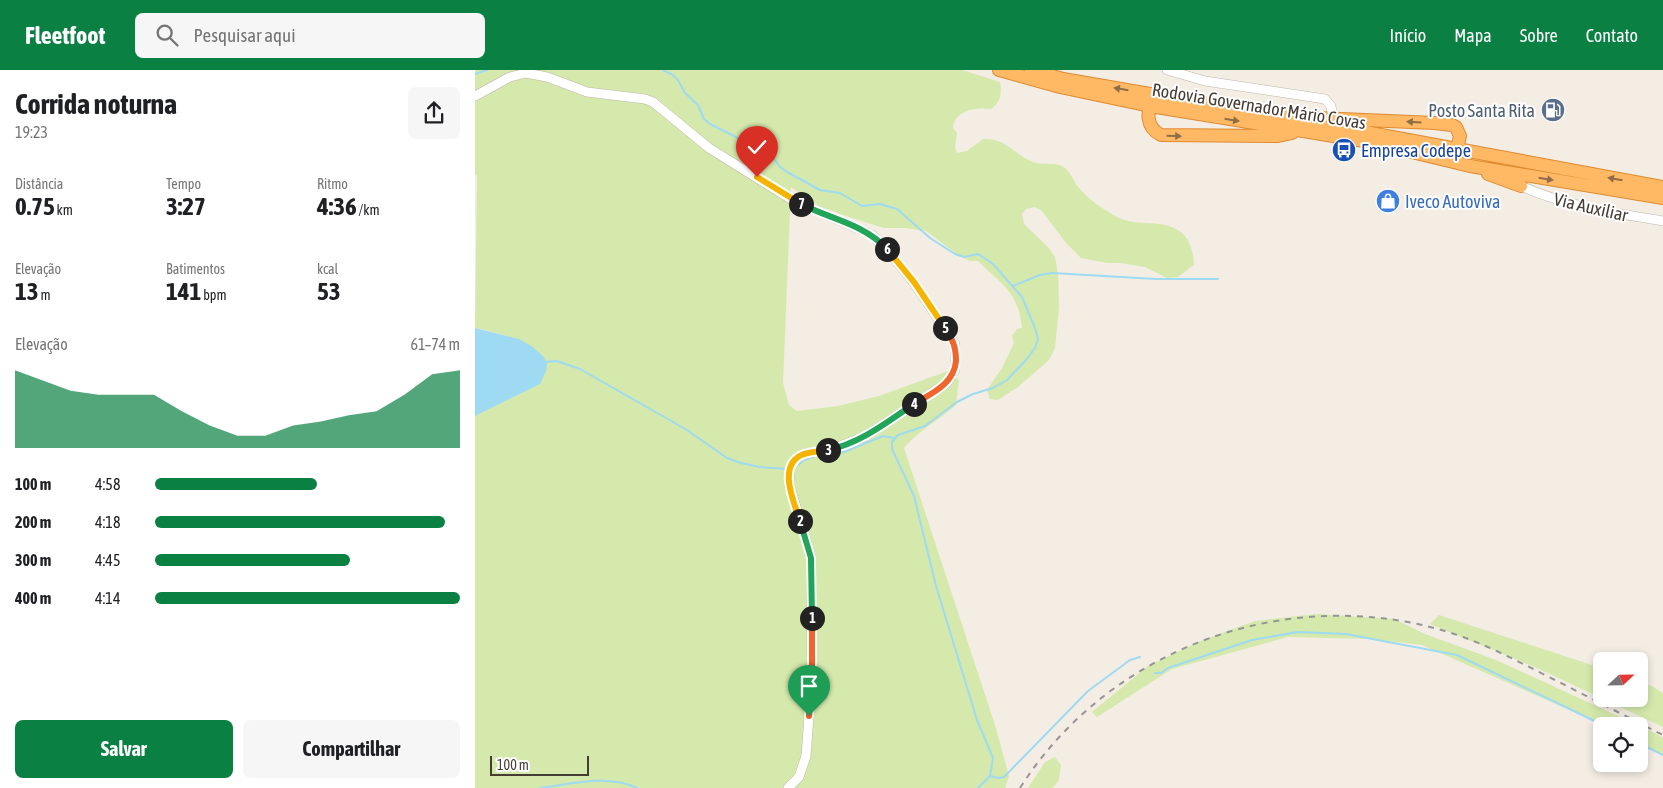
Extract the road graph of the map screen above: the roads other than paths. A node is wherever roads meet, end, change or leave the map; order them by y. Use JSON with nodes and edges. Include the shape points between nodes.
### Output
{"nodes":[{"id":1,"x":999,"y":70,"type":"edge"},
{"id":2,"x":1031,"y":70,"type":"edge"},
{"id":3,"x":1167,"y":70,"type":"edge"},
{"id":4,"x":477,"y":91,"type":"edge"},
{"id":5,"x":1165,"y":96,"type":"junction"},
{"id":6,"x":1150,"y":106,"type":"junction"},
{"id":7,"x":1333,"y":118,"type":"junction"},
{"id":8,"x":1303,"y":126,"type":"junction"},
{"id":9,"x":1457,"y":149,"type":"junction"},
{"id":10,"x":1429,"y":156,"type":"junction"},
{"id":11,"x":1519,"y":180,"type":"junction"},
{"id":12,"x":1663,"y":188,"type":"edge"},
{"id":13,"x":1663,"y":198,"type":"edge"},
{"id":14,"x":1663,"y":221,"type":"edge"},
{"id":15,"x":788,"y":788,"type":"edge"}],
"edges":[{"from":1,"to":6,"type":"highway","name":"Rodovia Governador Mário Covas"},
{"from":5,"to":2,"type":"highway","name":"Rodovia Governador Mário Covas","one_way":true,"via":[[1063,79]]},
{"from":3,"to":7,"type":"street","via":[[1205,81],[1325,99],[1331,106]]},
{"from":4,"to":15,"type":"street","via":[[526,73],[547,76],[593,93],[653,102],[709,148],[794,201],[866,231],[880,241],[914,282],[956,349],[955,370],[947,383],[866,436],[833,449],[805,454],[797,458],[790,469],[789,484],[811,558],[812,676],[806,756],[799,777]]},
{"from":5,"to":6,"type":"highway"},
{"from":5,"to":8,"type":"highway","name":"Rodovia Governador Mário Covas"},
{"from":6,"to":8,"type":"highway","name":"Rodovia Governador Mário Covas","one_way":true},
{"from":6,"to":8,"type":"highway","one_way":true,"via":[[1149,124],[1154,132],[1161,135],[1277,136]]},
{"from":7,"to":8,"type":"highway","via":[[1315,118]]},
{"from":9,"to":7,"type":"highway","one_way":true,"via":[[1459,132],[1452,125]]},
{"from":8,"to":9,"type":"highway","name":"Rodovia Governador Mário Covas"},
{"from":8,"to":10,"type":"highway","name":"Rodovia Governador Mário Covas"},
{"from":9,"to":10,"type":"highway","via":[[1449,154]]},
{"from":12,"to":9,"type":"highway","name":"Rodovia Governador Mário Covas","one_way":true},
{"from":10,"to":11,"type":"highway","name":"Rodovia Governador Mário Covas"},
{"from":11,"to":13,"type":"highway","name":"Rodovia Governador Mário Covas","one_way":true},
{"from":11,"to":14,"type":"street","name":"Via Auxiliar","via":[[1547,197]]}]}
